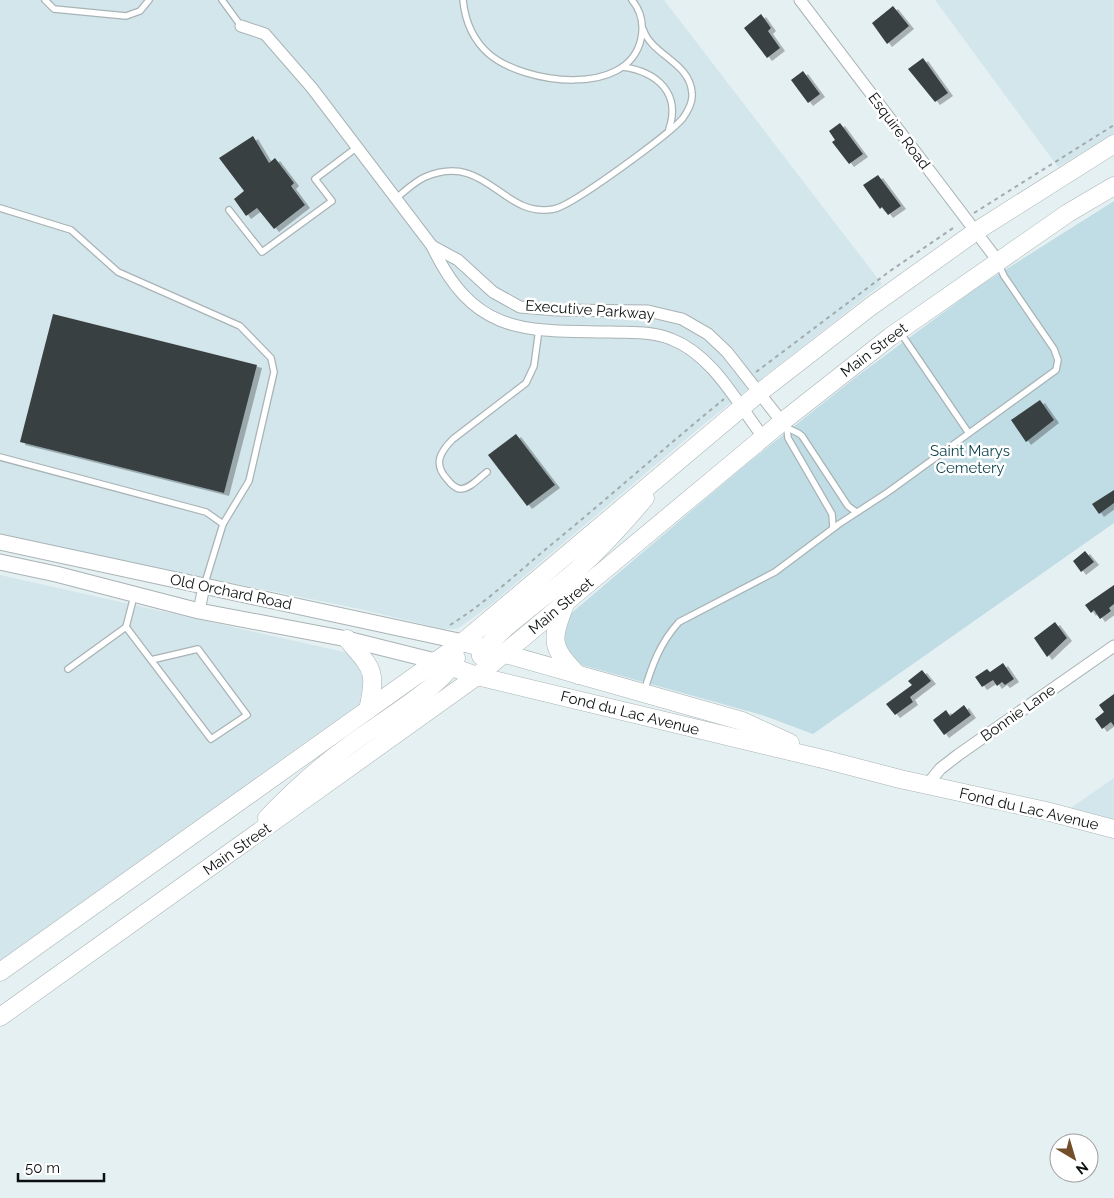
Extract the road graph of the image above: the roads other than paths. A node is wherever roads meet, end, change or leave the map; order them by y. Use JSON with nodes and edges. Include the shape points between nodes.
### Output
{"nodes":[{"id":1,"x":45,"y":0,"type":"edge"},
{"id":2,"x":149,"y":0,"type":"edge"},
{"id":3,"x":222,"y":0,"type":"edge"},
{"id":4,"x":463,"y":0,"type":"edge"},
{"id":5,"x":632,"y":0,"type":"edge"},
{"id":6,"x":800,"y":0,"type":"edge"},
{"id":7,"x":240,"y":26,"type":"joint"},
{"id":8,"x":643,"y":29,"type":"junction"},
{"id":9,"x":623,"y":66,"type":"junction"},
{"id":10,"x":668,"y":131,"type":"junction"},
{"id":11,"x":1114,"y":144,"type":"edge"},
{"id":12,"x":356,"y":148,"type":"junction"},
{"id":13,"x":1114,"y":186,"type":"edge"},
{"id":14,"x":394,"y":199,"type":"junction"},
{"id":15,"x":0,"y":208,"type":"edge"},
{"id":16,"x":229,"y":210,"type":"dead end"},
{"id":17,"x":975,"y":232,"type":"junction"},
{"id":18,"x":432,"y":246,"type":"junction"},
{"id":19,"x":998,"y":261,"type":"junction"},
{"id":20,"x":541,"y":309,"type":"junction"},
{"id":21,"x":634,"y":311,"type":"junction"},
{"id":22,"x":538,"y":329,"type":"junction"},
{"id":23,"x":899,"y":331,"type":"junction"},
{"id":24,"x":633,"y":333,"type":"junction"},
{"id":25,"x":759,"y":393,"type":"junction"},
{"id":26,"x":741,"y":408,"type":"junction"},
{"id":27,"x":784,"y":425,"type":"junction"},
{"id":28,"x":968,"y":432,"type":"junction"},
{"id":29,"x":763,"y":437,"type":"junction"},
{"id":30,"x":0,"y":457,"type":"edge"},
{"id":31,"x":670,"y":466,"type":"junction"},
{"id":32,"x":487,"y":472,"type":"dead end"},
{"id":33,"x":856,"y":512,"type":"junction"},
{"id":34,"x":223,"y":524,"type":"junction"},
{"id":35,"x":833,"y":528,"type":"junction"},
{"id":36,"x":0,"y":542,"type":"edge"},
{"id":37,"x":0,"y":562,"type":"edge"},
{"id":38,"x":204,"y":586,"type":"junction"},
{"id":39,"x":134,"y":594,"type":"junction"},
{"id":40,"x":565,"y":603,"type":"junction"},
{"id":41,"x":199,"y":610,"type":"junction"},
{"id":42,"x":126,"y":627,"type":"junction"},
{"id":43,"x":348,"y":639,"type":"junction"},
{"id":44,"x":463,"y":642,"type":"junction"},
{"id":45,"x":1114,"y":646,"type":"edge"},
{"id":46,"x":484,"y":649,"type":"junction"},
{"id":47,"x":503,"y":654,"type":"junction"},
{"id":48,"x":151,"y":660,"type":"junction"},
{"id":49,"x":435,"y":661,"type":"junction"},
{"id":50,"x":452,"y":667,"type":"junction"},
{"id":51,"x":68,"y":669,"type":"dead end"},
{"id":52,"x":477,"y":676,"type":"junction"},
{"id":53,"x":578,"y":676,"type":"junction"},
{"id":54,"x":644,"y":694,"type":"junction"},
{"id":55,"x":368,"y":710,"type":"junction"},
{"id":56,"x":827,"y":760,"type":"junction"},
{"id":57,"x":927,"y":785,"type":"junction"},
{"id":58,"x":1114,"y":829,"type":"edge"},
{"id":59,"x":238,"y":848,"type":"junction"},
{"id":60,"x":0,"y":972,"type":"edge"},
{"id":61,"x":0,"y":1017,"type":"edge"}],
"edges":[{"from":1,"to":2,"type":"lane","via":[[54,9],[126,16],[140,11]]},
{"from":3,"to":7,"type":"lane"},
{"from":4,"to":9,"type":"lane","via":[[468,27],[489,54],[522,71],[562,80],[586,80]]},
{"from":5,"to":8,"type":"lane","via":[[639,10]]},
{"from":6,"to":17,"type":"street","name":"Esquire Road"},
{"from":7,"to":12,"type":"street","name":"Executive Parkway","via":[[265,34],[312,88]]},
{"from":8,"to":9,"type":"lane","via":[[638,51]]},
{"from":8,"to":10,"type":"lane","via":[[650,43],[675,63],[689,80],[693,94],[683,118]]},
{"from":9,"to":10,"type":"lane","via":[[641,71],[663,85],[670,94],[674,115]]},
{"from":10,"to":14,"type":"lane","via":[[573,202],[554,209],[522,208],[492,184],[469,172],[446,170],[424,178]]},
{"from":11,"to":17,"type":"main road"},
{"from":12,"to":14,"type":"street","name":"Executive Parkway"},
{"from":12,"to":16,"type":"lane","via":[[315,179],[332,201],[262,252]]},
{"from":13,"to":19,"type":"main road","name":"Main Street"},
{"from":14,"to":18,"type":"street","name":"Executive Parkway"},
{"from":15,"to":34,"type":"lane","via":[[70,230],[118,272],[240,326],[271,358],[274,372],[249,481]]},
{"from":17,"to":19,"type":"street","name":"Esquire Road"},
{"from":17,"to":25,"type":"main road","via":[[870,307]]},
{"from":18,"to":20,"type":"street","name":"Executive Parkway","via":[[458,260],[492,292],[520,306]]},
{"from":18,"to":22,"type":"street","name":"Executive Parkway","via":[[445,273],[461,294],[482,312],[518,327]]},
{"from":19,"to":23,"type":"main road","name":"Main Street"},
{"from":19,"to":28,"type":"lane","via":[[1004,276],[1054,349],[1058,360],[1056,370]]},
{"from":20,"to":21,"type":"street","name":"Executive Parkway"},
{"from":20,"to":22,"type":"street"},
{"from":21,"to":24,"type":"street"},
{"from":21,"to":25,"type":"street","name":"Executive Parkway","via":[[682,319],[708,334],[727,352]]},
{"from":22,"to":24,"type":"street","name":"Executive Parkway"},
{"from":22,"to":32,"type":"lane","via":[[534,366],[526,382],[442,450],[440,470],[454,487],[469,487]]},
{"from":23,"to":27,"type":"main road","name":"Main Street"},
{"from":23,"to":28,"type":"lane"},
{"from":24,"to":26,"type":"street","name":"Executive Parkway","via":[[670,338],[692,350],[711,368]]},
{"from":25,"to":26,"type":"main road"},
{"from":25,"to":27,"type":"street","name":"Executive Parkway"},
{"from":26,"to":29,"type":"street","name":"Executive Parkway"},
{"from":26,"to":31,"type":"main road"},
{"from":27,"to":29,"type":"main road","name":"Main Street"},
{"from":27,"to":33,"type":"lane","via":[[802,436],[848,506]]},
{"from":27,"to":35,"type":"lane","via":[[788,438],[832,514]]},
{"from":28,"to":33,"type":"lane"},
{"from":29,"to":40,"type":"main road","name":"Main Street"},
{"from":30,"to":34,"type":"lane","via":[[206,512]]},
{"from":31,"to":44,"type":"main road"},
{"from":31,"to":46,"type":"main road","via":[[630,516],[577,570]]},
{"from":33,"to":35,"type":"lane"},
{"from":34,"to":38,"type":"lane"},
{"from":35,"to":54,"type":"lane","via":[[774,572],[679,622],[655,657]]},
{"from":36,"to":38,"type":"street","name":"Old Orchard Road"},
{"from":37,"to":39,"type":"street","name":"Old Orchard Road"},
{"from":38,"to":41,"type":"street"},
{"from":38,"to":44,"type":"street","name":"Old Orchard Road"},
{"from":39,"to":41,"type":"street","name":"Old Orchard Road"},
{"from":39,"to":42,"type":"lane"},
{"from":40,"to":47,"type":"main road","name":"Main Street"},
{"from":40,"to":53,"type":"main road","via":[[555,629],[557,650]]},
{"from":41,"to":43,"type":"street","name":"Old Orchard Road"},
{"from":42,"to":48,"type":"lane"},
{"from":42,"to":51,"type":"lane"},
{"from":43,"to":49,"type":"street","name":"Old Orchard Road"},
{"from":43,"to":55,"type":"main road","via":[[370,666],[373,676]]},
{"from":44,"to":46,"type":"main road","name":"Fond du Lac Avenue"},
{"from":44,"to":49,"type":"main road"},
{"from":44,"to":50,"type":"main road"},
{"from":45,"to":57,"type":"street","name":"Bonnie Lane","via":[[958,755]]},
{"from":46,"to":47,"type":"main road","name":"Fond du Lac Avenue"},
{"from":46,"to":52,"type":"main road","via":[[478,662]]},
{"from":47,"to":52,"type":"main road","name":"Main Street"},
{"from":47,"to":53,"type":"main road","name":"Fond du Lac Avenue"},
{"from":48,"to":48,"type":"lane","via":[[211,739],[247,715],[198,648]]},
{"from":49,"to":50,"type":"main road","name":"Fond du Lac Avenue"},
{"from":49,"to":55,"type":"main road"},
{"from":50,"to":52,"type":"main road","name":"Fond du Lac Avenue"},
{"from":50,"to":59,"type":"main road","via":[[288,796]]},
{"from":52,"to":56,"type":"main road","name":"Fond du Lac Avenue"},
{"from":52,"to":59,"type":"main road","name":"Main Street"},
{"from":53,"to":54,"type":"main road","name":"Fond du Lac Avenue"},
{"from":54,"to":56,"type":"main road","name":"Fond du Lac Avenue","via":[[742,721]]},
{"from":55,"to":60,"type":"main road"},
{"from":56,"to":57,"type":"main road","name":"Fond du Lac Avenue"},
{"from":57,"to":58,"type":"main road","name":"Fond du Lac Avenue"},
{"from":59,"to":61,"type":"main road","name":"Main Street"}]}
